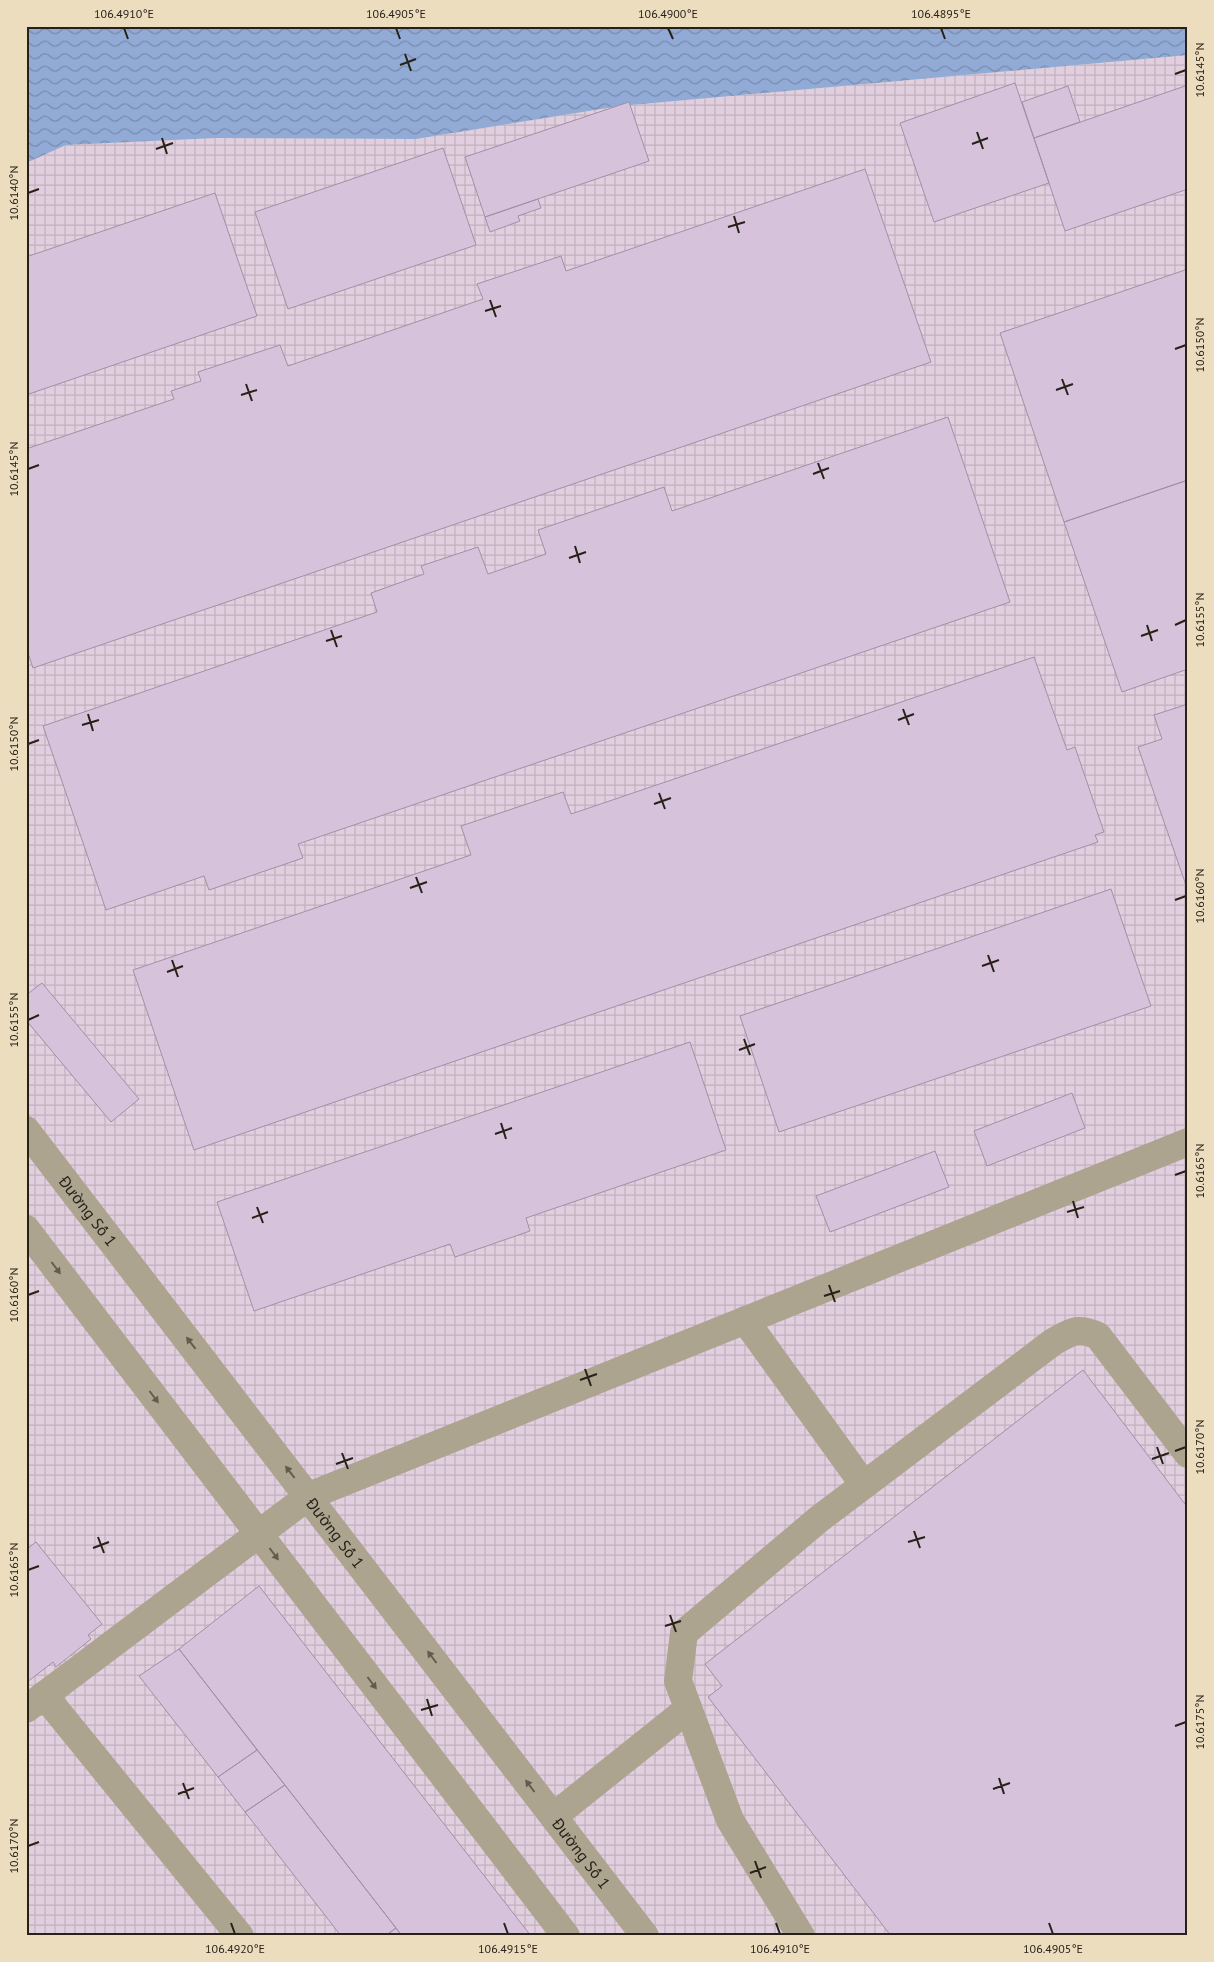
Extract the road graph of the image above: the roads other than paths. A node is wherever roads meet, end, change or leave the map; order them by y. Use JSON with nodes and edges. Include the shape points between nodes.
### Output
{"nodes":[{"id":1,"x":26,"y":1130,"type":"edge"},
{"id":2,"x":1188,"y":1142,"type":"edge"},
{"id":3,"x":26,"y":1229,"type":"edge"},
{"id":4,"x":745,"y":1320,"type":"junction"},
{"id":5,"x":1188,"y":1454,"type":"edge"},
{"id":6,"x":864,"y":1485,"type":"junction"},
{"id":7,"x":309,"y":1496,"type":"junction"},
{"id":8,"x":257,"y":1533,"type":"junction"},
{"id":9,"x":35,"y":1702,"type":"edge"},
{"id":10,"x":688,"y":1709,"type":"junction"},
{"id":11,"x":554,"y":1816,"type":"junction"},
{"id":12,"x":240,"y":1936,"type":"edge"},
{"id":13,"x":566,"y":1936,"type":"edge"},
{"id":14,"x":645,"y":1936,"type":"edge"},
{"id":15,"x":801,"y":1936,"type":"edge"}],
"edges":[{"from":7,"to":1,"type":"lane","name":"Đường Số 1","one_way":true},
{"from":2,"to":4,"type":"lane"},
{"from":3,"to":8,"type":"lane","one_way":true},
{"from":4,"to":6,"type":"lane"},
{"from":4,"to":7,"type":"lane"},
{"from":5,"to":6,"type":"lane","via":[[1098,1336],[1085,1330],[1068,1333],[1053,1342]]},
{"from":6,"to":10,"type":"lane","via":[[819,1519],[684,1634],[678,1681]]},
{"from":7,"to":8,"type":"lane"},
{"from":11,"to":7,"type":"lane","name":"Đường Số 1","one_way":true},
{"from":8,"to":9,"type":"lane"},
{"from":8,"to":13,"type":"lane","one_way":true},
{"from":9,"to":12,"type":"lane"},
{"from":10,"to":11,"type":"lane"},
{"from":10,"to":15,"type":"lane","via":[[730,1820]]},
{"from":11,"to":14,"type":"lane","name":"Đường Số 1"}]}
